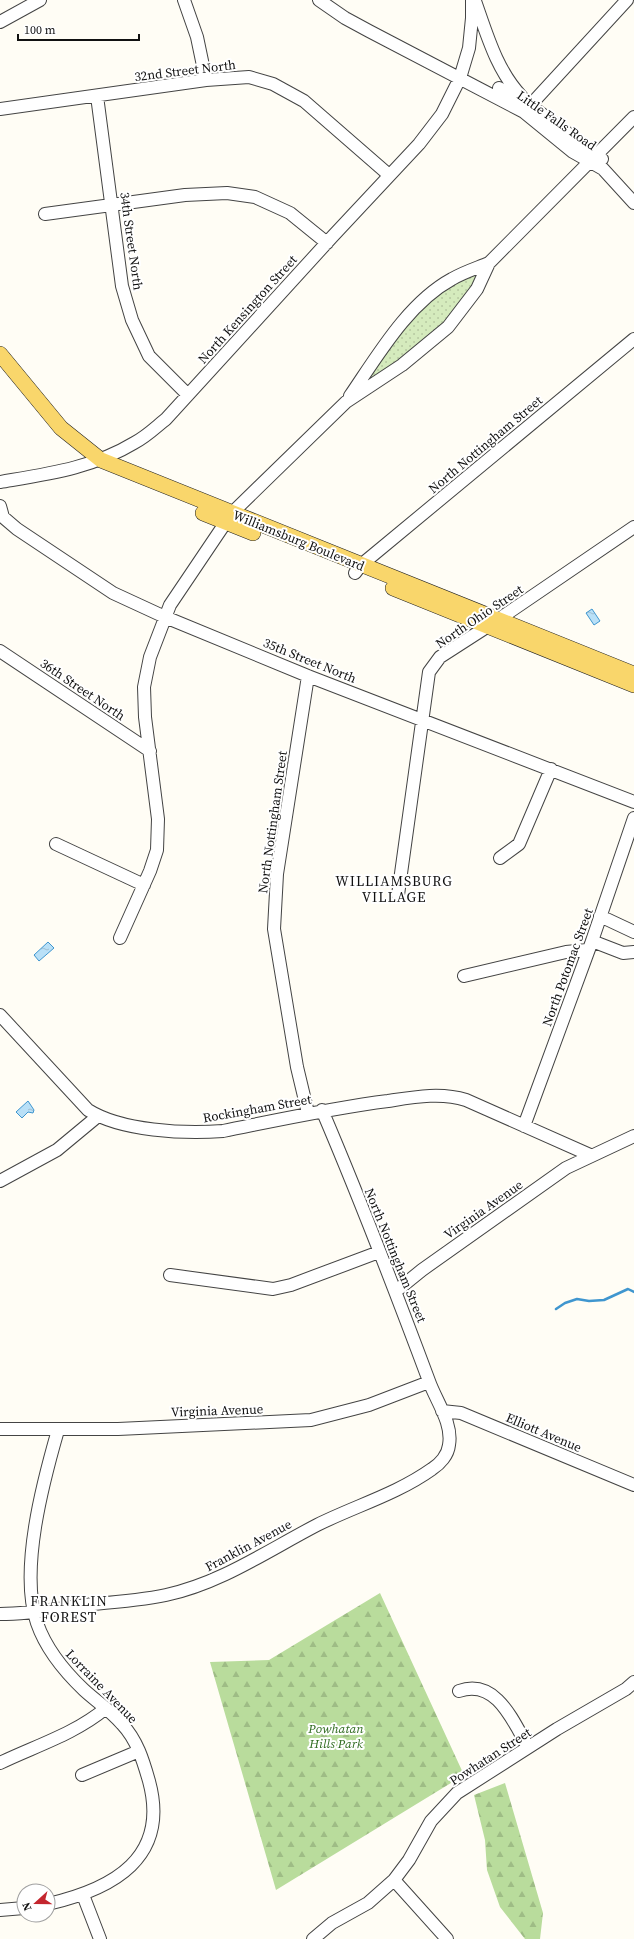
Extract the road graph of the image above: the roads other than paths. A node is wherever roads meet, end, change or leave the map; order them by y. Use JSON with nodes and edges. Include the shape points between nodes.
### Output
{"nodes":[{"id":1,"x":40,"y":0,"type":"edge"},
{"id":2,"x":184,"y":0,"type":"edge"},
{"id":3,"x":319,"y":0,"type":"edge"},
{"id":4,"x":333,"y":0,"type":"edge"},
{"id":5,"x":472,"y":0,"type":"edge"},
{"id":6,"x":475,"y":0,"type":"edge"},
{"id":7,"x":627,"y":0,"type":"edge"},
{"id":8,"x":0,"y":22,"type":"edge"},
{"id":9,"x":462,"y":74,"type":"junction"},
{"id":10,"x":206,"y":80,"type":"junction"},
{"id":11,"x":97,"y":96,"type":"junction"},
{"id":12,"x":527,"y":108,"type":"junction"},
{"id":13,"x":0,"y":109,"type":"edge"},
{"id":14,"x":634,"y":117,"type":"edge"},
{"id":15,"x":594,"y":158,"type":"junction"},
{"id":16,"x":389,"y":175,"type":"junction"},
{"id":17,"x":634,"y":191,"type":"edge"},
{"id":18,"x":634,"y":203,"type":"edge"},
{"id":19,"x":113,"y":205,"type":"junction"},
{"id":20,"x":45,"y":214,"type":"dead end"},
{"id":21,"x":327,"y":243,"type":"junction"},
{"id":22,"x":489,"y":263,"type":"junction"},
{"id":23,"x":634,"y":339,"type":"edge"},
{"id":24,"x":0,"y":354,"type":"edge"},
{"id":25,"x":0,"y":368,"type":"edge"},
{"id":26,"x":188,"y":395,"type":"junction"},
{"id":27,"x":346,"y":402,"type":"junction"},
{"id":28,"x":96,"y":462,"type":"junction"},
{"id":29,"x":0,"y":482,"type":"edge"},
{"id":30,"x":0,"y":506,"type":"edge"},
{"id":31,"x":229,"y":518,"type":"junction"},
{"id":32,"x":634,"y":527,"type":"edge"},
{"id":33,"x":358,"y":569,"type":"junction"},
{"id":34,"x":165,"y":617,"type":"junction"},
{"id":35,"x":493,"y":623,"type":"junction"},
{"id":36,"x":0,"y":651,"type":"edge"},
{"id":37,"x":634,"y":674,"type":"edge"},
{"id":38,"x":308,"y":676,"type":"junction"},
{"id":39,"x":634,"y":685,"type":"edge"},
{"id":40,"x":423,"y":719,"type":"junction"},
{"id":41,"x":150,"y":751,"type":"junction"},
{"id":42,"x":552,"y":769,"type":"junction"},
{"id":43,"x":634,"y":802,"type":"edge"},
{"id":44,"x":634,"y":818,"type":"edge"},
{"id":45,"x":56,"y":844,"type":"dead end"},
{"id":46,"x":500,"y":858,"type":"dead end"},
{"id":47,"x":144,"y":885,"type":"junction"},
{"id":48,"x":398,"y":895,"type":"dead end"},
{"id":49,"x":600,"y":916,"type":"junction"},
{"id":50,"x":634,"y":932,"type":"edge"},
{"id":51,"x":120,"y":938,"type":"dead end"},
{"id":52,"x":589,"y":946,"type":"junction"},
{"id":53,"x":634,"y":952,"type":"edge"},
{"id":54,"x":464,"y":976,"type":"dead end"},
{"id":55,"x":0,"y":1015,"type":"edge"},
{"id":56,"x":322,"y":1110,"type":"junction"},
{"id":57,"x":308,"y":1113,"type":"junction"},
{"id":58,"x":98,"y":1116,"type":"junction"},
{"id":59,"x":524,"y":1126,"type":"junction"},
{"id":60,"x":634,"y":1136,"type":"edge"},
{"id":61,"x":590,"y":1155,"type":"junction"},
{"id":62,"x":0,"y":1181,"type":"edge"},
{"id":63,"x":379,"y":1252,"type":"junction"},
{"id":64,"x":170,"y":1275,"type":"dead end"},
{"id":65,"x":396,"y":1291,"type":"junction"},
{"id":66,"x":429,"y":1382,"type":"junction"},
{"id":67,"x":442,"y":1411,"type":"junction"},
{"id":68,"x":0,"y":1429,"type":"edge"},
{"id":69,"x":58,"y":1430,"type":"junction"},
{"id":70,"x":634,"y":1485,"type":"edge"},
{"id":71,"x":34,"y":1613,"type":"junction"},
{"id":72,"x":0,"y":1614,"type":"edge"},
{"id":73,"x":634,"y":1682,"type":"edge"},
{"id":74,"x":459,"y":1691,"type":"dead end"},
{"id":75,"x":106,"y":1708,"type":"junction"},
{"id":76,"x":528,"y":1747,"type":"junction"},
{"id":77,"x":139,"y":1751,"type":"junction"},
{"id":78,"x":0,"y":1763,"type":"edge"},
{"id":79,"x":82,"y":1775,"type":"dead end"},
{"id":80,"x":394,"y":1880,"type":"junction"},
{"id":81,"x":83,"y":1895,"type":"junction"},
{"id":82,"x":56,"y":1902,"type":"edge"},
{"id":83,"x":16,"y":1909,"type":"edge"},
{"id":84,"x":0,"y":1910,"type":"edge"},
{"id":85,"x":100,"y":1939,"type":"edge"},
{"id":86,"x":313,"y":1939,"type":"edge"},
{"id":87,"x":447,"y":1939,"type":"edge"}],
"edges":[{"from":1,"to":8,"type":"street"},
{"from":2,"to":10,"type":"street","via":[[197,37]]},
{"from":3,"to":9,"type":"street","via":[[357,25]]},
{"from":4,"to":9,"type":"street"},
{"from":5,"to":9,"type":"street","via":[[471,33]]},
{"from":6,"to":12,"type":"street","via":[[507,80]]},
{"from":7,"to":12,"type":"street"},
{"from":9,"to":12,"type":"street","name":"Little Falls Road"},
{"from":9,"to":16,"type":"street","name":"North Kensington Street","via":[[442,114],[419,144]]},
{"from":10,"to":11,"type":"street","name":"32nd Street North"},
{"from":10,"to":16,"type":"street","name":"32nd Street North","via":[[249,77],[273,84],[304,101]]},
{"from":11,"to":13,"type":"street","name":"32nd Street North"},
{"from":11,"to":19,"type":"street","name":"34th Street North"},
{"from":12,"to":15,"type":"street","name":"Little Falls Road","via":[[573,152]]},
{"from":14,"to":15,"type":"street"},
{"from":15,"to":17,"type":"street","name":"Little Falls Road","via":[[608,164]]},
{"from":15,"to":18,"type":"street","name":"Little Falls Road"},
{"from":15,"to":22,"type":"street"},
{"from":16,"to":21,"type":"street","name":"North Kensington Street"},
{"from":19,"to":20,"type":"street"},
{"from":19,"to":21,"type":"street","via":[[185,195],[227,193],[255,198],[290,213]]},
{"from":19,"to":26,"type":"street","name":"34th Street North","via":[[122,286],[132,320],[149,356]]},
{"from":21,"to":26,"type":"street","name":"North Kensington Street"},
{"from":22,"to":27,"type":"street","via":[[477,289],[448,327],[402,365]]},
{"from":22,"to":27,"type":"street","via":[[452,279],[423,301],[401,323]]},
{"from":23,"to":33,"type":"street","name":"North Nottingham Street"},
{"from":24,"to":28,"type":"main road","name":"Williamsburg Boulevard","via":[[61,428]]},
{"from":25,"to":28,"type":"main road","name":"Williamsburg Boulevard","via":[[56,435]]},
{"from":26,"to":28,"type":"street","name":"North Kensington Street","via":[[166,419],[136,442]]},
{"from":27,"to":31,"type":"street"},
{"from":28,"to":29,"type":"street","name":"North Kensington Street","via":[[58,473]]},
{"from":28,"to":31,"type":"main road","name":"Williamsburg Boulevard"},
{"from":30,"to":34,"type":"street","name":"35th Street North","via":[[3,517],[17,530],[114,592]]},
{"from":31,"to":33,"type":"main road","name":"Williamsburg Boulevard"},
{"from":31,"to":34,"type":"street","via":[[170,605]]},
{"from":32,"to":35,"type":"street","name":"North Ohio Street"},
{"from":33,"to":35,"type":"main road","name":"Williamsburg Boulevard"},
{"from":34,"to":38,"type":"street","name":"35th Street North"},
{"from":34,"to":41,"type":"street","via":[[150,657],[144,687]]},
{"from":35,"to":37,"type":"main road","name":"Williamsburg Boulevard"},
{"from":35,"to":39,"type":"main road","name":"Williamsburg Boulevard"},
{"from":35,"to":40,"type":"street","name":"North Ohio Street","via":[[440,657],[429,672]]},
{"from":36,"to":41,"type":"street","name":"36th Street North"},
{"from":38,"to":40,"type":"street","name":"35th Street North"},
{"from":38,"to":57,"type":"street","name":"North Nottingham Street","via":[[277,874],[274,929],[298,1073]]},
{"from":40,"to":42,"type":"street","name":"35th Street North"},
{"from":40,"to":48,"type":"street","name":"North Ohio Street"},
{"from":41,"to":47,"type":"street","via":[[158,819],[157,850]]},
{"from":42,"to":43,"type":"street","name":"35th Street North"},
{"from":42,"to":46,"type":"street","via":[[519,844]]},
{"from":44,"to":49,"type":"street","name":"North Potomac Street"},
{"from":45,"to":47,"type":"street"},
{"from":47,"to":51,"type":"street"},
{"from":49,"to":50,"type":"street"},
{"from":49,"to":52,"type":"street","name":"North Potomac Street"},
{"from":52,"to":53,"type":"street","via":[[623,953]]},
{"from":52,"to":54,"type":"street"},
{"from":52,"to":59,"type":"street","name":"North Potomac Street"},
{"from":55,"to":58,"type":"street","name":"Rockingham Street","via":[[69,1091]]},
{"from":56,"to":57,"type":"street","name":"Rockingham Street"},
{"from":56,"to":59,"type":"street","name":"Rockingham Street","via":[[448,1096],[466,1100]]},
{"from":56,"to":63,"type":"street","name":"North Nottingham Street"},
{"from":57,"to":58,"type":"street","name":"Rockingham Street","via":[[223,1131],[202,1132],[179,1132],[123,1124]]},
{"from":58,"to":62,"type":"street","via":[[57,1150]]},
{"from":59,"to":61,"type":"street","name":"Rockingham Street"},
{"from":60,"to":61,"type":"street","name":"Virginia Avenue"},
{"from":61,"to":65,"type":"street","name":"Virginia Avenue","via":[[566,1168]]},
{"from":63,"to":64,"type":"street","via":[[291,1285],[273,1289]]},
{"from":63,"to":65,"type":"street","name":"North Nottingham Street"},
{"from":65,"to":66,"type":"street","name":"North Nottingham Street"},
{"from":66,"to":67,"type":"street","name":"North Nottingham Street"},
{"from":66,"to":69,"type":"street","name":"Virginia Avenue","via":[[369,1405],[311,1420]]},
{"from":67,"to":70,"type":"street","name":"Elliott Avenue","via":[[461,1413]]},
{"from":67,"to":71,"type":"street","name":"Franklin Avenue","via":[[450,1443],[445,1456],[431,1470],[370,1502],[319,1524],[231,1572],[199,1586],[166,1595]]},
{"from":68,"to":69,"type":"street","name":"Virginia Avenue"},
{"from":69,"to":71,"type":"street","name":"Lorraine Avenue","via":[[50,1458],[33,1551],[31,1595]]},
{"from":71,"to":72,"type":"street","name":"Franklin Avenue"},
{"from":71,"to":75,"type":"street","name":"Lorraine Avenue","via":[[43,1637],[59,1663],[83,1689]]},
{"from":73,"to":76,"type":"street","name":"Powhatan Street"},
{"from":74,"to":76,"type":"street","via":[[477,1689],[494,1696]]},
{"from":75,"to":77,"type":"street","name":"Lorraine Avenue","via":[[122,1724]]},
{"from":75,"to":78,"type":"street","via":[[94,1718],[45,1744]]},
{"from":76,"to":80,"type":"street","name":"Powhatan Street","via":[[456,1793],[431,1821],[409,1860]]},
{"from":77,"to":79,"type":"street"},
{"from":77,"to":81,"type":"street","name":"Lorraine Avenue","via":[[153,1802],[153,1824],[149,1841],[143,1853],[126,1871]]},
{"from":80,"to":86,"type":"street","name":"Powhatan Street","via":[[368,1902],[332,1923]]},
{"from":80,"to":87,"type":"street"},
{"from":81,"to":82,"type":"street","name":"Lorraine Avenue"},
{"from":81,"to":85,"type":"street"},
{"from":83,"to":84,"type":"street"}]}
